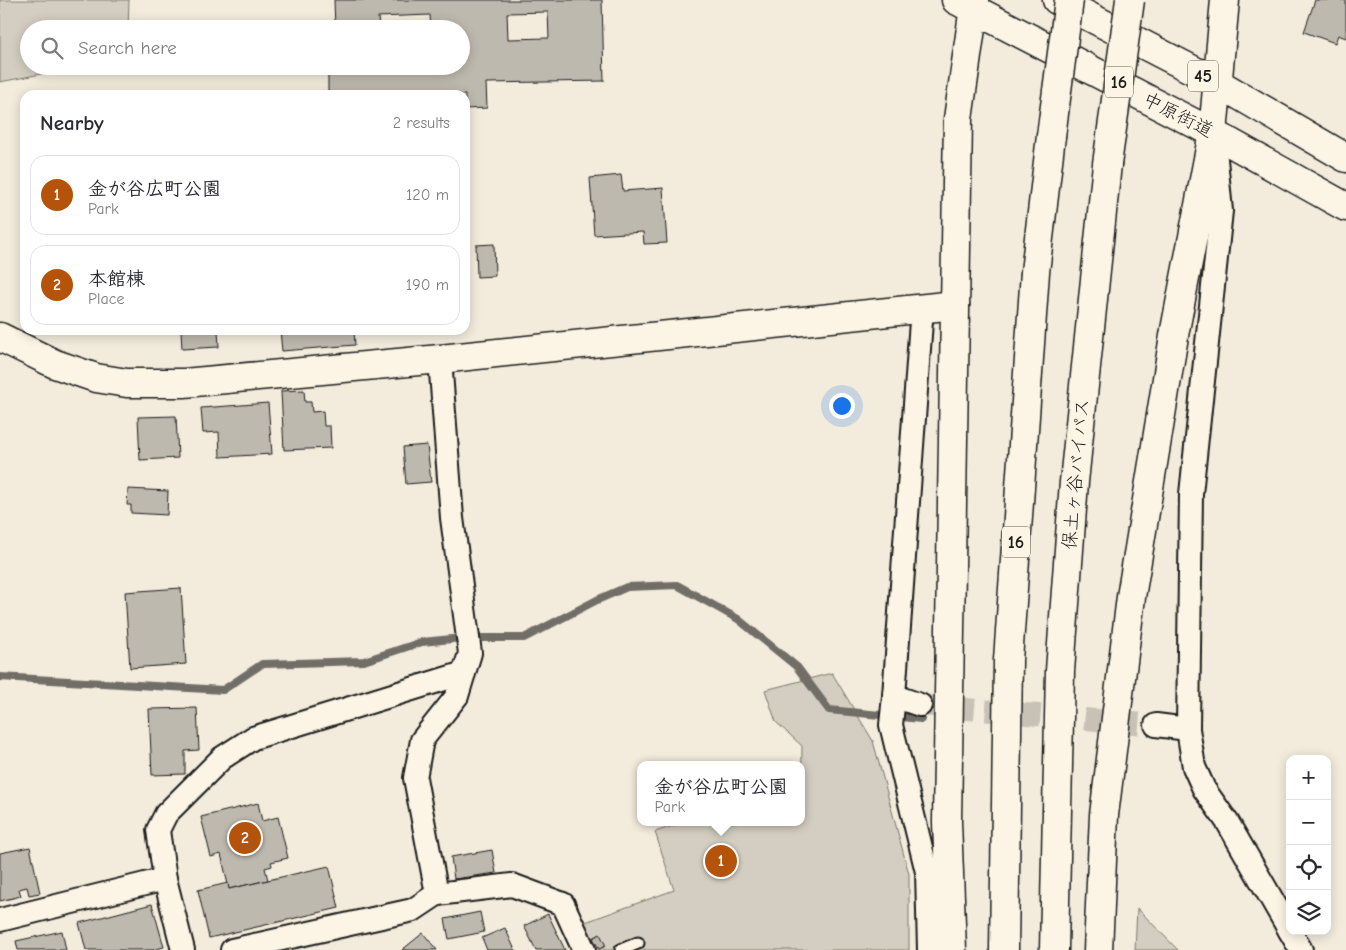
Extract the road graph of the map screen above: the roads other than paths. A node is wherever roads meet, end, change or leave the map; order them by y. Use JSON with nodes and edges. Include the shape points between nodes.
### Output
{"nodes":[{"id":1,"x":1057,"y":0,"type":"edge"},
{"id":2,"x":1069,"y":0,"type":"edge"},
{"id":3,"x":1130,"y":0,"type":"edge"},
{"id":4,"x":1225,"y":0,"type":"edge"},
{"id":5,"x":968,"y":3,"type":"edge"},
{"id":6,"x":1218,"y":83,"type":"junction"},
{"id":7,"x":1213,"y":133,"type":"junction"},
{"id":8,"x":1346,"y":158,"type":"edge"},
{"id":9,"x":1346,"y":207,"type":"edge"},
{"id":10,"x":955,"y":304,"type":"junction"},
{"id":11,"x":922,"y":307,"type":"junction"},
{"id":12,"x":0,"y":337,"type":"edge"},
{"id":13,"x":440,"y":359,"type":"junction"},
{"id":14,"x":467,"y":663,"type":"junction"},
{"id":15,"x":894,"y":696,"type":"junction"},
{"id":16,"x":920,"y":705,"type":"tunnel mouth"},
{"id":17,"x":1156,"y":726,"type":"tunnel mouth"},
{"id":18,"x":1188,"y":729,"type":"junction"},
{"id":19,"x":165,"y":879,"type":"junction"},
{"id":20,"x":437,"y":894,"type":"junction"},
{"id":21,"x":0,"y":920,"type":"edge"},
{"id":22,"x":1286,"y":924,"type":"edge"},
{"id":23,"x":1292,"y":935,"type":"edge"},
{"id":24,"x":638,"y":943,"type":"dead end"},
{"id":25,"x":182,"y":950,"type":"edge"},
{"id":26,"x":232,"y":950,"type":"edge"},
{"id":27,"x":584,"y":950,"type":"edge"},
{"id":28,"x":620,"y":950,"type":"edge"},
{"id":29,"x":929,"y":950,"type":"edge"},
{"id":30,"x":952,"y":950,"type":"edge"},
{"id":31,"x":1004,"y":950,"type":"edge"},
{"id":32,"x":1054,"y":950,"type":"edge"},
{"id":33,"x":1098,"y":950,"type":"edge"},
{"id":34,"x":1301,"y":950,"type":"edge"}],
"edges":[{"from":1,"to":6,"type":"main road","number":"45"},
{"from":2,"to":31,"type":"main road","number":"16","bridge":true,"via":[[1035,272],[1008,660]]},
{"from":3,"to":32,"type":"main road","name":"保土ヶ谷バイパス","number":"16","bridge":true,"via":[[1107,164],[1074,482],[1061,662]]},
{"from":4,"to":6,"type":"main road"},
{"from":5,"to":7,"type":"main road","name":"中原街道","number":"45"},
{"from":5,"to":10,"type":"main road","via":[[958,119]]},
{"from":6,"to":7,"type":"main road"},
{"from":6,"to":8,"type":"main road","number":"45"},
{"from":7,"to":9,"type":"main road","name":"中原街道","number":"45"},
{"from":7,"to":18,"type":"street","via":[[1221,211],[1191,494]]},
{"from":7,"to":33,"type":"main road","via":[[1175,330],[1131,597],[1104,815]]},
{"from":10,"to":11,"type":"main road"},
{"from":10,"to":30,"type":"main road","via":[[947,822]]},
{"from":11,"to":13,"type":"main road"},
{"from":11,"to":15,"type":"street"},
{"from":12,"to":13,"type":"main road","via":[[55,364],[96,378],[152,384]]},
{"from":13,"to":14,"type":"street"},
{"from":14,"to":19,"type":"street","via":[[254,738],[222,758],[166,814],[158,830]]},
{"from":14,"to":20,"type":"street","via":[[457,696],[422,740],[415,778]]},
{"from":15,"to":16,"type":"street"},
{"from":15,"to":29,"type":"street","via":[[891,725],[927,872]]},
{"from":17,"to":18,"type":"street"},
{"from":18,"to":22,"type":"street","via":[[1194,767],[1204,789],[1228,822]]},
{"from":19,"to":21,"type":"street"},
{"from":19,"to":25,"type":"street"},
{"from":20,"to":26,"type":"street","via":[[413,910]]},
{"from":20,"to":27,"type":"street","via":[[512,886],[563,904]]},
{"from":23,"to":34,"type":"street"},
{"from":24,"to":28,"type":"lane"}]}
